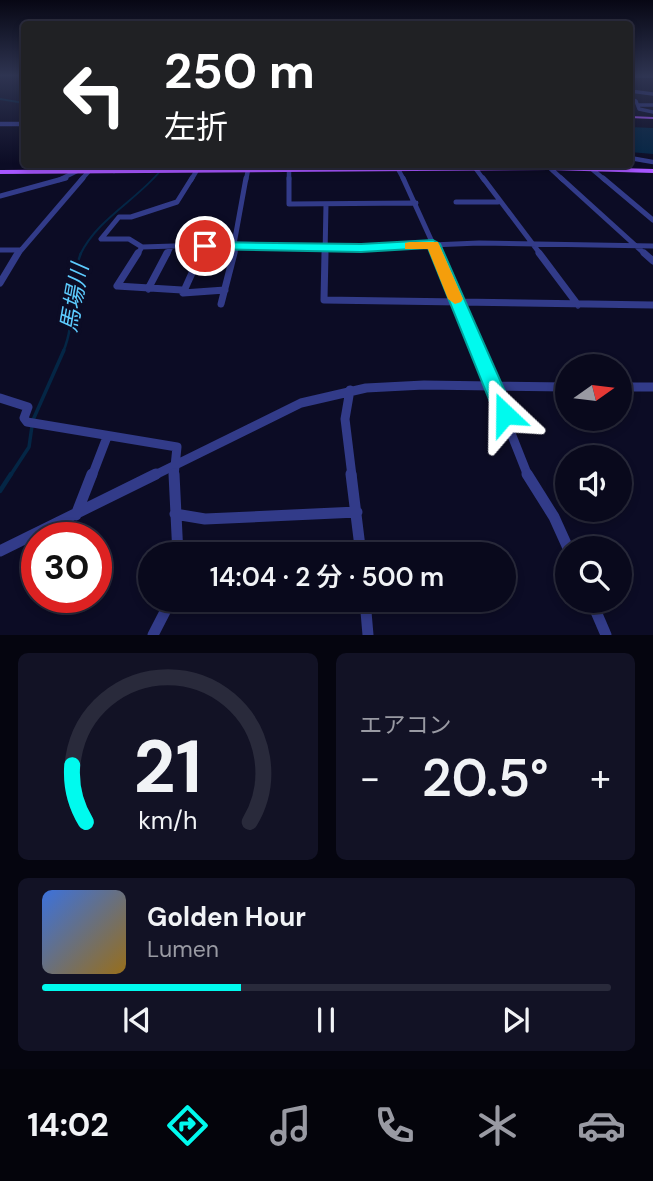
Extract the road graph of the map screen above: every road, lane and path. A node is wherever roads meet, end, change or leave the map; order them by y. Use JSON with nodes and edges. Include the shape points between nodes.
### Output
{"nodes":[{"id":1,"x":638,"y":106,"type":"edge"},
{"id":2,"x":653,"y":112,"type":"edge"},
{"id":3,"x":633,"y":117,"type":"edge"},
{"id":4,"x":653,"y":118,"type":"edge"},
{"id":5,"x":0,"y":124,"type":"edge"},
{"id":6,"x":12,"y":124,"type":"junction"},
{"id":7,"x":21,"y":124,"type":"edge"},
{"id":8,"x":0,"y":132,"type":"edge"},
{"id":9,"x":633,"y":159,"type":"edge"},
{"id":10,"x":653,"y":162,"type":"edge"},
{"id":11,"x":112,"y":168,"type":"edge"},
{"id":12,"x":420,"y":168,"type":"edge"},
{"id":13,"x":458,"y":168,"type":"edge"},
{"id":14,"x":550,"y":168,"type":"junction"},
{"id":15,"x":289,"y":169,"type":"junction"},
{"id":16,"x":398,"y":169,"type":"junction"},
{"id":17,"x":476,"y":169,"type":"junction"},
{"id":18,"x":197,"y":170,"type":"junction"},
{"id":19,"x":248,"y":170,"type":"junction"},
{"id":20,"x":593,"y":170,"type":"junction"},
{"id":21,"x":77,"y":171,"type":"junction"},
{"id":22,"x":89,"y":171,"type":"junction"},
{"id":23,"x":653,"y":171,"type":"edge"},
{"id":24,"x":0,"y":172,"type":"edge"},
{"id":25,"x":0,"y":195,"type":"edge"},
{"id":26,"x":456,"y":202,"type":"dead end"},
{"id":27,"x":498,"y":202,"type":"junction"},
{"id":28,"x":416,"y":203,"type":"junction"},
{"id":29,"x":326,"y":204,"type":"junction"},
{"id":30,"x":653,"y":220,"type":"edge"},
{"id":31,"x":235,"y":244,"type":"junction"},
{"id":32,"x":433,"y":244,"type":"junction"},
{"id":33,"x":531,"y":245,"type":"junction"},
{"id":34,"x":205,"y":246,"type":"junction"},
{"id":35,"x":634,"y":246,"type":"junction"},
{"id":36,"x":653,"y":246,"type":"edge"},
{"id":37,"x":142,"y":247,"type":"junction"},
{"id":38,"x":171,"y":247,"type":"junction"},
{"id":39,"x":324,"y":248,"type":"junction"},
{"id":40,"x":0,"y":250,"type":"edge"},
{"id":41,"x":20,"y":250,"type":"junction"},
{"id":42,"x":653,"y":261,"type":"edge"},
{"id":43,"x":0,"y":283,"type":"edge"},
{"id":44,"x":148,"y":289,"type":"junction"},
{"id":45,"x":182,"y":290,"type":"junction"},
{"id":46,"x":225,"y":290,"type":"junction"},
{"id":47,"x":456,"y":302,"type":"junction"},
{"id":48,"x":221,"y":304,"type":"dead end"},
{"id":49,"x":578,"y":304,"type":"junction"},
{"id":50,"x":653,"y":305,"type":"edge"},
{"id":51,"x":555,"y":387,"type":"edge"},
{"id":52,"x":632,"y":387,"type":"edge"},
{"id":53,"x":653,"y":387,"type":"edge"},
{"id":54,"x":494,"y":388,"type":"junction"},
{"id":55,"x":350,"y":390,"type":"junction"},
{"id":56,"x":0,"y":398,"type":"edge"},
{"id":57,"x":107,"y":437,"type":"junction"},
{"id":58,"x":174,"y":467,"type":"junction"},
{"id":59,"x":357,"y":512,"type":"junction"},
{"id":60,"x":175,"y":514,"type":"junction"},
{"id":61,"x":75,"y":516,"type":"junction"},
{"id":62,"x":563,"y":536,"type":"edge"},
{"id":63,"x":177,"y":542,"type":"edge"},
{"id":64,"x":360,"y":542,"type":"edge"},
{"id":65,"x":0,"y":551,"type":"edge"},
{"id":66,"x":165,"y":612,"type":"edge"},
{"id":67,"x":366,"y":612,"type":"edge"},
{"id":68,"x":597,"y":613,"type":"edge"},
{"id":69,"x":153,"y":635,"type":"edge"},
{"id":70,"x":368,"y":635,"type":"edge"},
{"id":71,"x":606,"y":635,"type":"edge"}],
"edges":[{"from":1,"to":2,"type":"street"},
{"from":3,"to":4,"type":"main road"},
{"from":5,"to":6,"type":"street"},
{"from":6,"to":7,"type":"street"},
{"from":6,"to":8,"type":"street"},
{"from":9,"to":10,"type":"street"},
{"from":11,"to":18,"type":"main road"},
{"from":11,"to":22,"type":"main road"},
{"from":12,"to":16,"type":"main road"},
{"from":13,"to":17,"type":"main road"},
{"from":14,"to":17,"type":"main road"},
{"from":14,"to":20,"type":"main road"},
{"from":14,"to":35,"type":"street"},
{"from":15,"to":16,"type":"main road"},
{"from":15,"to":19,"type":"main road"},
{"from":15,"to":29,"type":"street","via":[[289,204]]},
{"from":16,"to":28,"type":"street"},
{"from":17,"to":27,"type":"street"},
{"from":18,"to":19,"type":"main road"},
{"from":18,"to":37,"type":"street","via":[[177,202],[119,217],[101,239],[129,239]]},
{"from":19,"to":31,"type":"street"},
{"from":20,"to":23,"type":"main road"},
{"from":20,"to":30,"type":"street"},
{"from":21,"to":22,"type":"main road"},
{"from":21,"to":24,"type":"main road"},
{"from":21,"to":25,"type":"street","via":[[67,178]]},
{"from":22,"to":41,"type":"street"},
{"from":26,"to":27,"type":"street"},
{"from":27,"to":33,"type":"street"},
{"from":28,"to":29,"type":"street"},
{"from":28,"to":32,"type":"street"},
{"from":29,"to":39,"type":"street"},
{"from":31,"to":34,"type":"street"},
{"from":31,"to":39,"type":"street"},
{"from":31,"to":46,"type":"street"},
{"from":32,"to":33,"type":"street"},
{"from":32,"to":39,"type":"street"},
{"from":32,"to":47,"type":"street"},
{"from":33,"to":35,"type":"street"},
{"from":33,"to":49,"type":"street"},
{"from":34,"to":38,"type":"street"},
{"from":34,"to":45,"type":"street"},
{"from":35,"to":36,"type":"street"},
{"from":35,"to":42,"type":"street"},
{"from":37,"to":38,"type":"street"},
{"from":37,"to":44,"type":"street","via":[[117,286]]},
{"from":38,"to":44,"type":"street"},
{"from":39,"to":47,"type":"street","via":[[324,300]]},
{"from":40,"to":41,"type":"street"},
{"from":41,"to":43,"type":"street"},
{"from":44,"to":45,"type":"street"},
{"from":45,"to":46,"type":"street"},
{"from":46,"to":48,"type":"street"},
{"from":47,"to":49,"type":"street"},
{"from":47,"to":54,"type":"street"},
{"from":49,"to":50,"type":"street"},
{"from":51,"to":54,"type":"street"},
{"from":52,"to":53,"type":"street"},
{"from":54,"to":55,"type":"street","via":[[424,385]]},
{"from":54,"to":62,"type":"street","via":[[516,439],[521,465]]},
{"from":55,"to":58,"type":"street","via":[[271,415]]},
{"from":55,"to":59,"type":"street","via":[[345,419]]},
{"from":56,"to":57,"type":"street","via":[[28,407],[27,422]]},
{"from":57,"to":58,"type":"street","via":[[177,447]]},
{"from":57,"to":61,"type":"street"},
{"from":58,"to":60,"type":"street"},
{"from":58,"to":61,"type":"street"},
{"from":59,"to":60,"type":"street","via":[[205,519]]},
{"from":59,"to":64,"type":"street"},
{"from":60,"to":63,"type":"street"},
{"from":61,"to":65,"type":"street"},
{"from":66,"to":69,"type":"street"},
{"from":67,"to":70,"type":"street"},
{"from":68,"to":71,"type":"street"}]}
